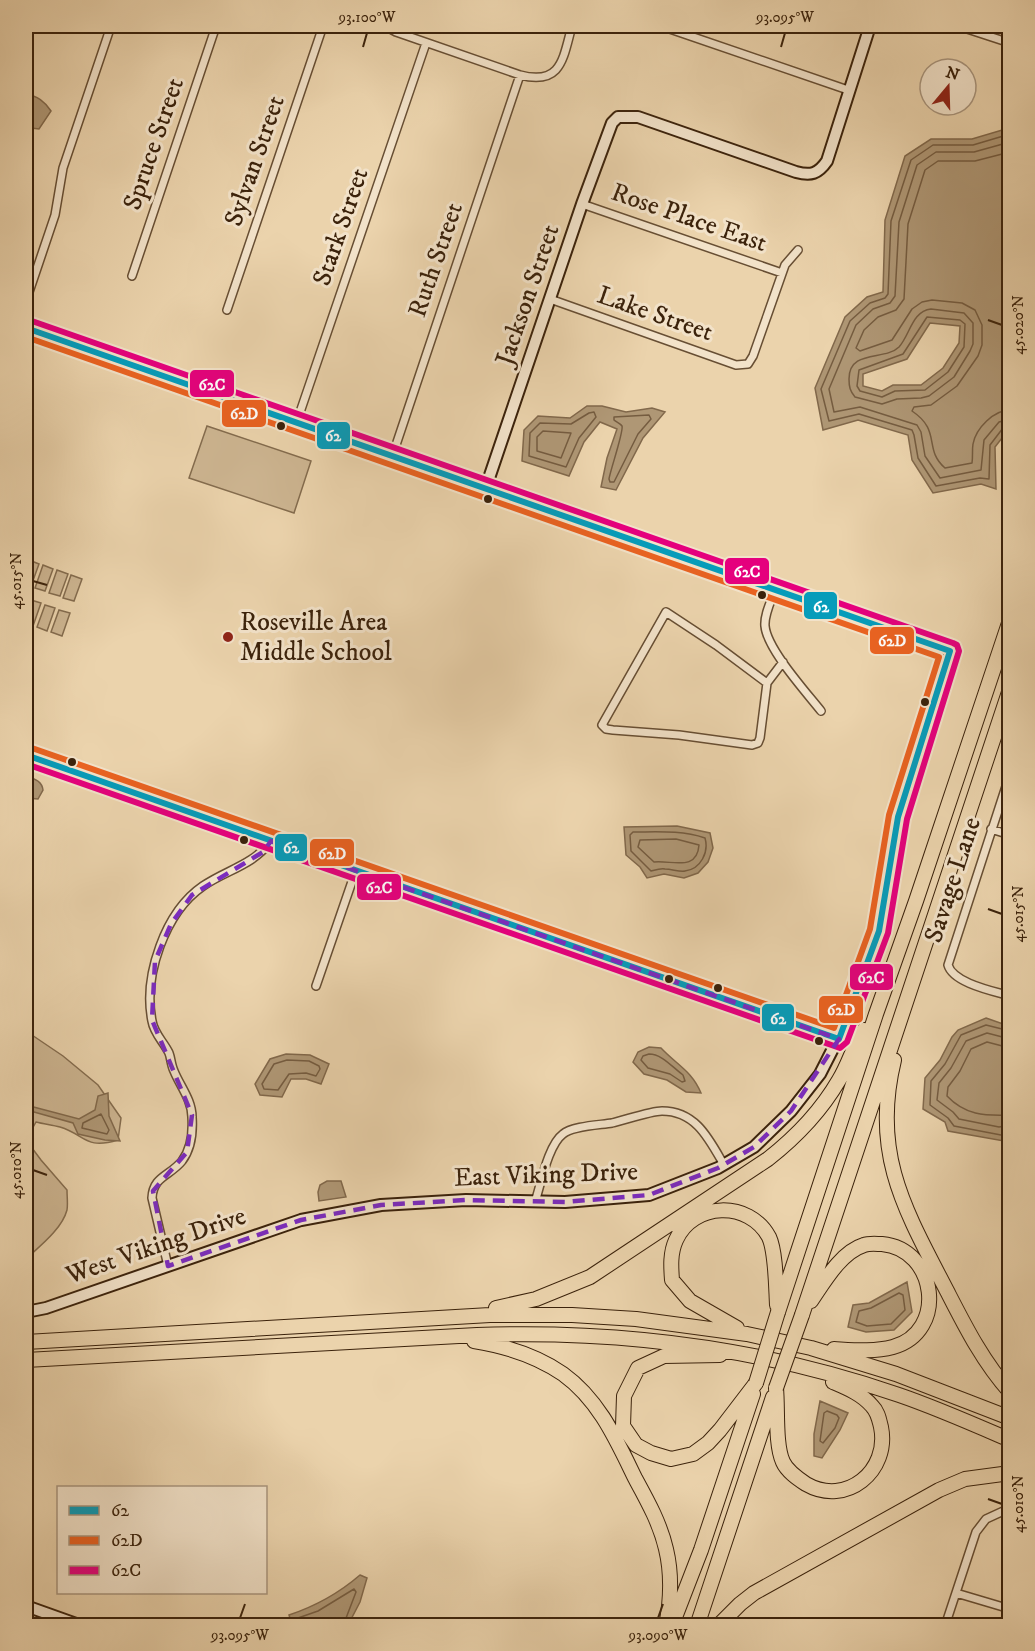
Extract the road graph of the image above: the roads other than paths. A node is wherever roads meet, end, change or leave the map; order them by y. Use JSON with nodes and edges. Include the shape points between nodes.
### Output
{"nodes":[{"id":1,"x":111,"y":26,"type":"edge"},
{"id":2,"x":216,"y":26,"type":"edge"},
{"id":3,"x":322,"y":26,"type":"edge"},
{"id":4,"x":385,"y":26,"type":"edge"},
{"id":5,"x":572,"y":26,"type":"edge"},
{"id":6,"x":661,"y":26,"type":"edge"},
{"id":7,"x":870,"y":26,"type":"edge"},
{"id":8,"x":958,"y":26,"type":"edge"},
{"id":9,"x":426,"y":43,"type":"junction"},
{"id":10,"x":1010,"y":43,"type":"edge"},
{"id":11,"x":520,"y":75,"type":"junction"},
{"id":12,"x":848,"y":90,"type":"junction"},
{"id":13,"x":582,"y":204,"type":"junction"},
{"id":14,"x":798,"y":250,"type":"dead end"},
{"id":15,"x":782,"y":273,"type":"junction"},
{"id":16,"x":132,"y":276,"type":"dead end"},
{"id":17,"x":550,"y":299,"type":"junction"},
{"id":18,"x":26,"y":301,"type":"edge"},
{"id":19,"x":227,"y":310,"type":"dead end"},
{"id":20,"x":26,"y":328,"type":"edge"},
{"id":21,"x":296,"y":424,"type":"junction"},
{"id":22,"x":392,"y":457,"type":"junction"},
{"id":23,"x":485,"y":490,"type":"junction"},
{"id":24,"x":775,"y":590,"type":"junction"},
{"id":25,"x":1010,"y":620,"type":"edge"},
{"id":26,"x":783,"y":663,"type":"junction"},
{"id":27,"x":767,"y":683,"type":"junction"},
{"id":28,"x":1010,"y":689,"type":"edge"},
{"id":29,"x":821,"y":711,"type":"dead end"},
{"id":30,"x":26,"y":755,"type":"edge"},
{"id":31,"x":1010,"y":774,"type":"edge"},
{"id":32,"x":991,"y":829,"type":"junction"},
{"id":33,"x":1010,"y":835,"type":"edge"},
{"id":34,"x":271,"y":841,"type":"junction"},
{"id":35,"x":356,"y":870,"type":"junction"},
{"id":36,"x":316,"y":986,"type":"dead end"},
{"id":37,"x":1010,"y":996,"type":"edge"},
{"id":38,"x":905,"y":1002,"type":"junction"},
{"id":39,"x":876,"y":1014,"type":"junction"},
{"id":40,"x":839,"y":1039,"type":"junction"},
{"id":41,"x":723,"y":1165,"type":"junction"},
{"id":42,"x":535,"y":1202,"type":"junction"},
{"id":43,"x":301,"y":1220,"type":"joint"},
{"id":44,"x":168,"y":1266,"type":"junction"},
{"id":45,"x":778,"y":1310,"type":"junction"},
{"id":46,"x":26,"y":1312,"type":"edge"},
{"id":47,"x":802,"y":1315,"type":"junction"},
{"id":48,"x":406,"y":1320,"type":"junction"},
{"id":49,"x":747,"y":1334,"type":"junction"},
{"id":50,"x":415,"y":1339,"type":"junction"},
{"id":51,"x":26,"y":1342,"type":"edge"},
{"id":52,"x":811,"y":1348,"type":"junction"},
{"id":53,"x":740,"y":1353,"type":"junction"},
{"id":54,"x":26,"y":1360,"type":"edge"},
{"id":55,"x":798,"y":1366,"type":"junction"},
{"id":56,"x":755,"y":1386,"type":"junction"},
{"id":57,"x":776,"y":1390,"type":"junction"},
{"id":58,"x":1010,"y":1392,"type":"edge"},
{"id":59,"x":1010,"y":1418,"type":"edge"},
{"id":60,"x":1010,"y":1440,"type":"edge"},
{"id":61,"x":1010,"y":1473,"type":"edge"},
{"id":62,"x":1010,"y":1508,"type":"edge"},
{"id":63,"x":956,"y":1593,"type":"junction"},
{"id":64,"x":26,"y":1606,"type":"edge"},
{"id":65,"x":1010,"y":1609,"type":"edge"},
{"id":66,"x":82,"y":1626,"type":"edge"},
{"id":67,"x":666,"y":1626,"type":"edge"},
{"id":68,"x":672,"y":1626,"type":"edge"},
{"id":69,"x":697,"y":1626,"type":"edge"},
{"id":70,"x":718,"y":1626,"type":"edge"},
{"id":71,"x":945,"y":1626,"type":"edge"}],
"edges":[{"from":1,"to":18,"type":"street","via":[[63,168],[55,215]]},
{"from":2,"to":16,"type":"street","name":"Spruce Street"},
{"from":3,"to":19,"type":"street","name":"Sylvan Street"},
{"from":4,"to":9,"type":"street"},
{"from":5,"to":11,"type":"street","via":[[557,69],[546,77]]},
{"from":6,"to":12,"type":"street"},
{"from":7,"to":12,"type":"street"},
{"from":8,"to":10,"type":"street"},
{"from":9,"to":11,"type":"street"},
{"from":9,"to":21,"type":"street","name":"Stark Street"},
{"from":11,"to":22,"type":"street","name":"Ruth Street"},
{"from":12,"to":13,"type":"street","name":"Jackson Street","via":[[827,161],[816,173],[808,175],[638,117],[618,117],[606,137]]},
{"from":13,"to":15,"type":"street","name":"Rose Place East"},
{"from":13,"to":17,"type":"street","name":"Jackson Street"},
{"from":14,"to":15,"type":"street"},
{"from":15,"to":17,"type":"street","name":"Lake Street","via":[[748,364],[736,364]]},
{"from":17,"to":23,"type":"street","name":"Jackson Street"},
{"from":20,"to":21,"type":"street"},
{"from":21,"to":22,"type":"street"},
{"from":22,"to":23,"type":"street"},
{"from":23,"to":24,"type":"street"},
{"from":24,"to":26,"type":"street","via":[[764,624]]},
{"from":24,"to":40,"type":"street","name":"East Viking Drive","via":[[950,651],[898,817],[879,931]]},
{"from":25,"to":39,"type":"highway"},
{"from":26,"to":27,"type":"street"},
{"from":26,"to":29,"type":"street"},
{"from":27,"to":27,"type":"street","via":[[666,612],[602,725],[613,730],[752,745],[760,738]]},
{"from":28,"to":38,"type":"highway"},
{"from":30,"to":34,"type":"street"},
{"from":31,"to":32,"type":"street","name":"Savage Lane"},
{"from":32,"to":33,"type":"street"},
{"from":32,"to":37,"type":"street","name":"Savage Lane","via":[[948,965],[956,978]]},
{"from":34,"to":35,"type":"street"},
{"from":34,"to":44,"type":"street","via":[[253,860],[192,895],[157,953],[151,993],[154,1030],[169,1053],[192,1115],[187,1152],[175,1168],[158,1180],[153,1191]]},
{"from":35,"to":36,"type":"street"},
{"from":35,"to":40,"type":"street"},
{"from":38,"to":47,"type":"highway"},
{"from":38,"to":58,"type":"highway","via":[[887,1110],[898,1191],[973,1341]]},
{"from":39,"to":45,"type":"highway"},
{"from":39,"to":48,"type":"highway","via":[[859,1038],[831,1094],[794,1137],[768,1159],[590,1276],[555,1293],[513,1305]]},
{"from":40,"to":41,"type":"street","name":"East Viking Drive","via":[[820,1074],[791,1111],[754,1147]]},
{"from":41,"to":42,"type":"street","name":"East Viking Drive","via":[[649,1195]]},
{"from":41,"to":42,"type":"street","via":[[705,1131],[686,1115],[661,1111],[563,1133],[552,1147]]},
{"from":42,"to":43,"type":"street","name":"East Viking Drive","via":[[466,1200],[381,1205]]},
{"from":43,"to":44,"type":"street","name":"West Viking Drive"},
{"from":44,"to":46,"type":"street","name":"West Viking Drive"},
{"from":45,"to":49,"type":"highway","via":[[773,1253],[768,1237],[758,1225],[739,1212],[725,1210],[692,1218],[676,1239],[672,1280],[690,1301]]},
{"from":45,"to":56,"type":"highway","bridge":true},
{"from":47,"to":52,"type":"highway","via":[[831,1271],[864,1245],[900,1247],[914,1256],[928,1287],[929,1311],[911,1339],[882,1350]]},
{"from":47,"to":57,"type":"highway","bridge":true},
{"from":48,"to":49,"type":"highway","via":[[572,1314],[653,1320]]},
{"from":48,"to":51,"type":"highway"},
{"from":49,"to":52,"type":"highway"},
{"from":50,"to":53,"type":"highway","via":[[574,1335],[675,1342]]},
{"from":50,"to":54,"type":"highway"},
{"from":50,"to":67,"type":"highway","via":[[475,1341],[525,1354],[563,1375],[586,1394],[610,1428],[661,1531],[670,1583]]},
{"from":52,"to":59,"type":"highway","via":[[896,1374]]},
{"from":53,"to":55,"type":"highway"},
{"from":53,"to":56,"type":"highway","via":[[664,1356],[638,1368],[624,1396],[623,1426],[636,1445],[651,1453],[671,1459],[693,1454],[720,1431]]},
{"from":55,"to":57,"type":"highway","via":[[871,1404],[878,1414],[883,1443],[872,1471],[852,1487],[829,1491],[814,1488],[793,1475],[779,1448]]},
{"from":55,"to":60,"type":"highway","via":[[899,1395]]},
{"from":56,"to":68,"type":"highway"},
{"from":57,"to":69,"type":"highway"},
{"from":61,"to":70,"type":"highway","via":[[965,1479],[939,1490],[754,1593]]},
{"from":62,"to":63,"type":"street","via":[[980,1525]]},
{"from":63,"to":65,"type":"street"},
{"from":63,"to":71,"type":"street"},
{"from":64,"to":66,"type":"street"}]}
